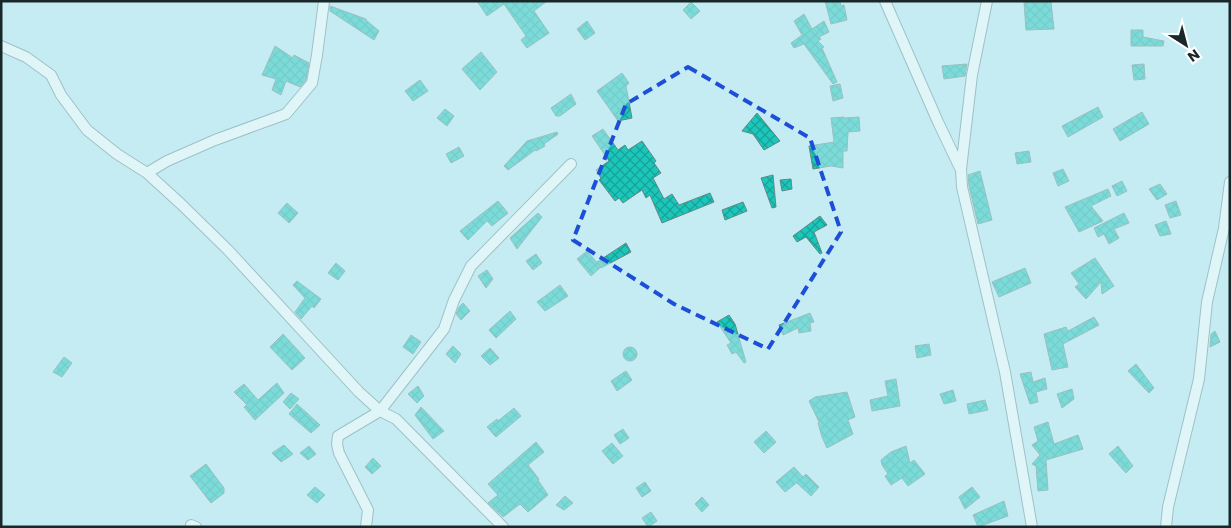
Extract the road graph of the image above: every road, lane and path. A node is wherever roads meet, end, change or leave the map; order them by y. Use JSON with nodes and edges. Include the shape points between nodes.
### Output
{"nodes":[{"id":1,"x":324,"y":1,"type":"edge"},
{"id":2,"x":885,"y":1,"type":"edge"},
{"id":3,"x":986,"y":1,"type":"edge"},
{"id":4,"x":1,"y":46,"type":"edge"},
{"id":5,"x":571,"y":164,"type":"dead end"},
{"id":6,"x":961,"y":169,"type":"junction"},
{"id":7,"x":147,"y":173,"type":"junction"},
{"id":8,"x":1230,"y":182,"type":"edge"},
{"id":9,"x":380,"y":411,"type":"junction"},
{"id":10,"x":366,"y":527,"type":"edge"},
{"id":11,"x":503,"y":527,"type":"edge"},
{"id":12,"x":1032,"y":527,"type":"edge"},
{"id":13,"x":1166,"y":527,"type":"edge"}],
"edges":[{"from":1,"to":7,"type":"street","via":[[312,83],[286,114],[215,140]]},
{"from":2,"to":6,"type":"street"},
{"from":3,"to":6,"type":"street","via":[[972,75]]},
{"from":4,"to":7,"type":"street","via":[[26,57],[51,75],[61,95],[87,130]]},
{"from":5,"to":9,"type":"street","via":[[471,266],[444,329]]},
{"from":6,"to":12,"type":"street","via":[[962,187],[1005,372]]},
{"from":7,"to":9,"type":"street","via":[[228,250]]},
{"from":8,"to":13,"type":"street","via":[[1224,228],[1207,302],[1199,379]]},
{"from":9,"to":10,"type":"street","via":[[338,436],[337,444],[368,510]]},
{"from":9,"to":11,"type":"street","via":[[396,419]]}]}
